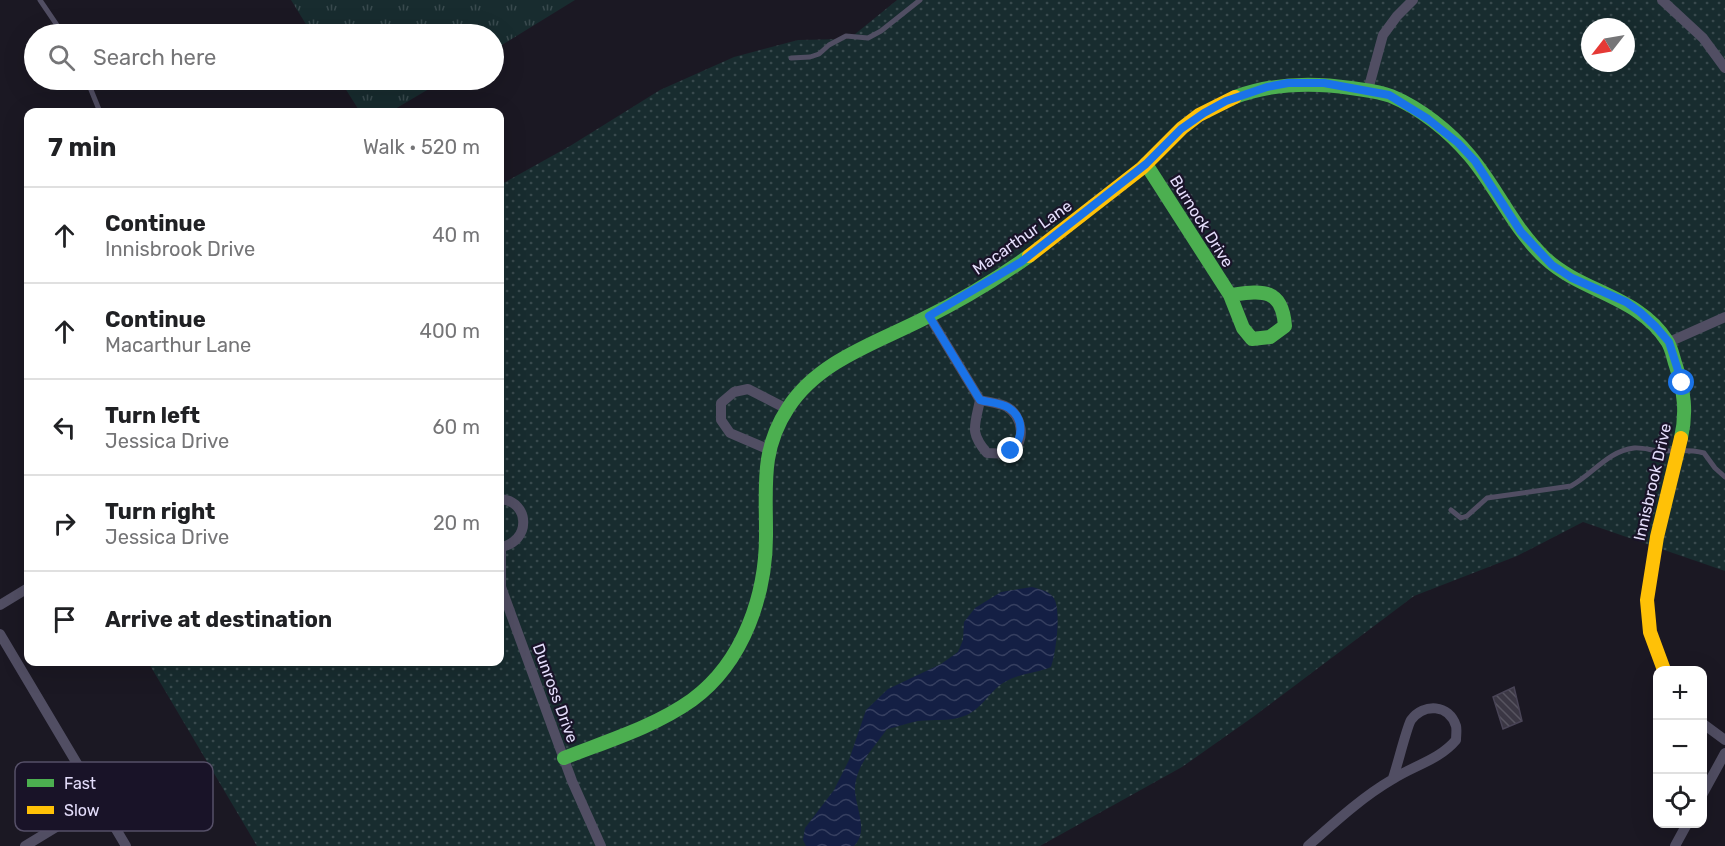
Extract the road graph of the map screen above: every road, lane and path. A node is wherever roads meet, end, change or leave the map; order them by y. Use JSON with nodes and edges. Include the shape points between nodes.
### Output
{"nodes":[{"id":1,"x":40,"y":0,"type":"edge"},
{"id":2,"x":920,"y":0,"type":"edge"},
{"id":3,"x":1413,"y":0,"type":"edge"},
{"id":4,"x":1662,"y":0,"type":"edge"},
{"id":5,"x":56,"y":24,"type":"edge"},
{"id":6,"x":791,"y":58,"type":"dead end"},
{"id":7,"x":1725,"y":68,"type":"edge"},
{"id":8,"x":91,"y":90,"type":"edge"},
{"id":9,"x":1368,"y":90,"type":"junction"},
{"id":10,"x":98,"y":108,"type":"edge"},
{"id":11,"x":1146,"y":164,"type":"junction"},
{"id":12,"x":1230,"y":296,"type":"dead end"},
{"id":13,"x":1640,"y":312,"type":"joint"},
{"id":14,"x":929,"y":316,"type":"junction"},
{"id":15,"x":1725,"y":317,"type":"edge"},
{"id":16,"x":1669,"y":342,"type":"junction"},
{"id":17,"x":980,"y":400,"type":"junction"},
{"id":18,"x":787,"y":409,"type":"junction"},
{"id":19,"x":1678,"y":449,"type":"junction"},
{"id":20,"x":770,"y":450,"type":"junction"},
{"id":21,"x":1725,"y":477,"type":"edge"},
{"id":22,"x":504,"y":500,"type":"edge"},
{"id":23,"x":1451,"y":510,"type":"dead end"},
{"id":24,"x":504,"y":545,"type":"edge"},
{"id":25,"x":24,"y":590,"type":"edge"},
{"id":26,"x":504,"y":595,"type":"edge"},
{"id":27,"x":0,"y":605,"type":"edge"},
{"id":28,"x":0,"y":634,"type":"edge"},
{"id":29,"x":1662,"y":666,"type":"edge"},
{"id":30,"x":1707,"y":727,"type":"edge"},
{"id":31,"x":1725,"y":740,"type":"edge"},
{"id":32,"x":1725,"y":753,"type":"edge"},
{"id":33,"x":564,"y":758,"type":"junction"},
{"id":34,"x":76,"y":762,"type":"edge"},
{"id":35,"x":1393,"y":778,"type":"junction"},
{"id":36,"x":1707,"y":786,"type":"edge"},
{"id":37,"x":1685,"y":828,"type":"edge"},
{"id":38,"x":50,"y":831,"type":"edge"},
{"id":39,"x":117,"y":831,"type":"edge"},
{"id":40,"x":25,"y":846,"type":"edge"},
{"id":41,"x":126,"y":846,"type":"edge"},
{"id":42,"x":601,"y":846,"type":"edge"},
{"id":43,"x":1308,"y":846,"type":"edge"},
{"id":44,"x":1675,"y":846,"type":"edge"}],
"edges":[{"from":1,"to":5,"type":"lane"},
{"from":2,"to":6,"type":"lane","via":[[868,38],[846,36],[819,54]]},
{"from":3,"to":9,"type":"street","via":[[1383,34]]},
{"from":4,"to":7,"type":"street","via":[[1703,38]]},
{"from":8,"to":10,"type":"lane"},
{"from":9,"to":11,"type":"street","name":"Macarthur Lane","via":[[1324,83],[1267,87],[1204,113],[1181,129]]},
{"from":9,"to":13,"type":"street","name":"Macarthur Lane","via":[[1406,104],[1458,143],[1475,161],[1521,232],[1552,265]]},
{"from":11,"to":12,"type":"street","name":"Burnock Drive"},
{"from":11,"to":14,"type":"street","name":"Macarthur Lane","via":[[1021,262]]},
{"from":13,"to":16,"type":"street","name":"Innisbrook Drive"},
{"from":14,"to":17,"type":"street"},
{"from":14,"to":18,"type":"street","name":"Macarthur Lane","via":[[826,370]]},
{"from":15,"to":16,"type":"street"},
{"from":16,"to":19,"type":"street","name":"Innisbrook Drive","via":[[1685,405]]},
{"from":17,"to":17,"type":"street","via":[[974,430],[977,441],[987,453],[1011,451],[1019,443],[1017,417],[1008,407]]},
{"from":18,"to":20,"type":"street","name":"Macarthur Lane"},
{"from":18,"to":20,"type":"street","via":[[748,390],[734,392],[721,403],[721,420],[730,433]]},
{"from":19,"to":21,"type":"lane","via":[[1704,453]]},
{"from":19,"to":23,"type":"lane","via":[[1639,447],[1620,451],[1571,486],[1487,498],[1461,518]]},
{"from":19,"to":29,"type":"street","name":"Innisbrook Drive","via":[[1653,551],[1646,608]]},
{"from":20,"to":33,"type":"street","name":"Macarthur Lane","via":[[764,495],[767,535],[762,584],[738,646],[695,698],[648,724]]},
{"from":22,"to":24,"type":"street","name":"Dunross Drive","via":[[517,506],[523,519],[521,534]]},
{"from":25,"to":27,"type":"street"},
{"from":26,"to":33,"type":"street","name":"Dunross Drive"},
{"from":28,"to":34,"type":"street"},
{"from":30,"to":31,"type":"street"},
{"from":32,"to":36,"type":"street"},
{"from":33,"to":42,"type":"street","name":"Dunross Drive"},
{"from":35,"to":35,"type":"street","via":[[1410,721],[1434,706],[1446,712],[1456,725],[1456,740],[1446,752]]},
{"from":35,"to":43,"type":"street","via":[[1347,810]]},
{"from":37,"to":44,"type":"street"},
{"from":38,"to":40,"type":"street"},
{"from":39,"to":41,"type":"street"}]}
